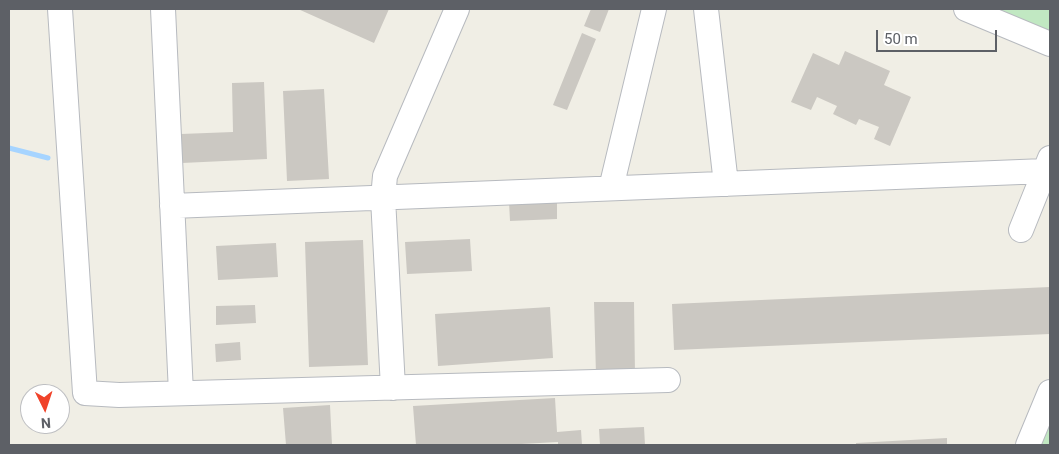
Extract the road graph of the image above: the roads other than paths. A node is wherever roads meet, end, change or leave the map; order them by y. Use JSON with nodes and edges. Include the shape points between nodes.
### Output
{"nodes":[{"id":1,"x":60,"y":9,"type":"edge"},
{"id":2,"x":163,"y":9,"type":"edge"},
{"id":3,"x":458,"y":9,"type":"edge"},
{"id":4,"x":654,"y":9,"type":"edge"},
{"id":5,"x":706,"y":9,"type":"edge"},
{"id":6,"x":966,"y":9,"type":"edge"},
{"id":7,"x":1050,"y":44,"type":"edge"},
{"id":8,"x":1048,"y":165,"type":"edge"},
{"id":9,"x":726,"y":184,"type":"junction"},
{"id":10,"x":610,"y":188,"type":"junction"},
{"id":11,"x":383,"y":198,"type":"junction"},
{"id":12,"x":172,"y":206,"type":"junction"},
{"id":13,"x":1021,"y":230,"type":"dead end"},
{"id":14,"x":668,"y":380,"type":"dead end"},
{"id":15,"x":393,"y":388,"type":"junction"},
{"id":16,"x":1050,"y":392,"type":"edge"},
{"id":17,"x":181,"y":394,"type":"junction"},
{"id":18,"x":1028,"y":445,"type":"edge"}],
"edges":[{"from":1,"to":17,"type":"lane","via":[[85,393]]},
{"from":2,"to":12,"type":"lane"},
{"from":3,"to":11,"type":"lane","via":[[385,176]]},
{"from":4,"to":10,"type":"lane"},
{"from":5,"to":9,"type":"lane"},
{"from":6,"to":7,"type":"lane"},
{"from":8,"to":9,"type":"lane"},
{"from":8,"to":13,"type":"lane"},
{"from":9,"to":10,"type":"lane"},
{"from":10,"to":11,"type":"lane"},
{"from":11,"to":12,"type":"lane"},
{"from":11,"to":15,"type":"lane"},
{"from":12,"to":17,"type":"lane"},
{"from":14,"to":15,"type":"lane"},
{"from":15,"to":17,"type":"lane"},
{"from":16,"to":18,"type":"lane"}]}
